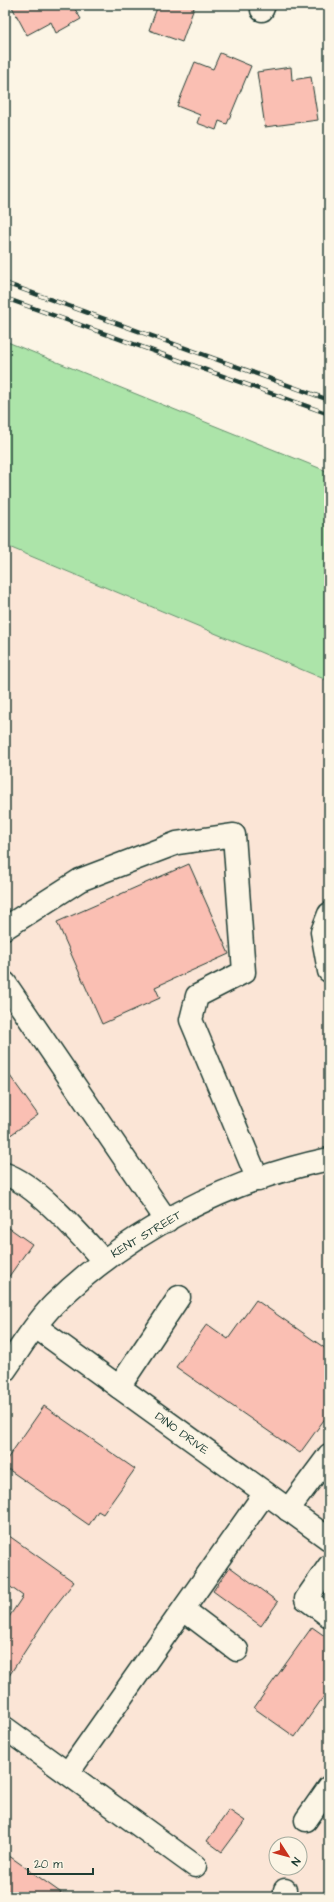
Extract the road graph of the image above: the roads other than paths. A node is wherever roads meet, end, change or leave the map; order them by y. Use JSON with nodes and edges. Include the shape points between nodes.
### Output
{"nodes":[{"id":1,"x":329,"y":914,"type":"edge"},
{"id":2,"x":5,"y":928,"type":"edge"},
{"id":3,"x":329,"y":971,"type":"edge"},
{"id":4,"x":5,"y":983,"type":"edge"},
{"id":5,"x":329,"y":1159,"type":"edge"},
{"id":6,"x":5,"y":1174,"type":"edge"},
{"id":7,"x":258,"y":1180,"type":"junction"},
{"id":8,"x":167,"y":1221,"type":"junction"},
{"id":9,"x":103,"y":1260,"type":"junction"},
{"id":10,"x":180,"y":1297,"type":"dead end"},
{"id":11,"x":36,"y":1327,"type":"junction"},
{"id":12,"x":5,"y":1370,"type":"edge"},
{"id":13,"x":119,"y":1387,"type":"junction"},
{"id":14,"x":329,"y":1455,"type":"edge"},
{"id":15,"x":265,"y":1493,"type":"junction"},
{"id":16,"x":288,"y":1510,"type":"junction"},
{"id":17,"x":329,"y":1539,"type":"edge"},
{"id":18,"x":329,"y":1566,"type":"edge"},
{"id":19,"x":184,"y":1610,"type":"junction"},
{"id":20,"x":329,"y":1616,"type":"edge"},
{"id":21,"x":237,"y":1650,"type":"dead end"},
{"id":22,"x":5,"y":1728,"type":"edge"},
{"id":23,"x":68,"y":1773,"type":"junction"},
{"id":24,"x":328,"y":1789,"type":"edge"},
{"id":25,"x":306,"y":1820,"type":"dead end"},
{"id":26,"x":195,"y":1866,"type":"dead end"}],
"edges":[{"from":1,"to":3,"type":"street","via":[[322,932]]},
{"from":2,"to":7,"type":"street","via":[[80,880],[177,843],[234,835],[244,972],[197,996],[191,1020]]},
{"from":4,"to":8,"type":"street"},
{"from":5,"to":7,"type":"street","name":"KENT STREET","via":[[280,1171]]},
{"from":6,"to":9,"type":"street","via":[[17,1178],[64,1218]]},
{"from":7,"to":8,"type":"street","name":"KENT STREET","via":[[189,1208]]},
{"from":8,"to":9,"type":"street","name":"KENT STREET"},
{"from":9,"to":11,"type":"street","name":"KENT STREET","via":[[53,1305]]},
{"from":10,"to":13,"type":"street"},
{"from":11,"to":12,"type":"street","name":"KENT STREET"},
{"from":11,"to":13,"type":"street","name":"DINO DRIVE"},
{"from":13,"to":15,"type":"street","name":"DINO DRIVE"},
{"from":14,"to":16,"type":"street"},
{"from":15,"to":16,"type":"street","name":"DINO DRIVE"},
{"from":15,"to":19,"type":"street"},
{"from":16,"to":17,"type":"street","name":"DINO DRIVE"},
{"from":18,"to":20,"type":"street","via":[[306,1599]]},
{"from":19,"to":21,"type":"street"},
{"from":19,"to":23,"type":"street"},
{"from":22,"to":23,"type":"street"},
{"from":23,"to":26,"type":"street"},
{"from":24,"to":25,"type":"street"}]}
